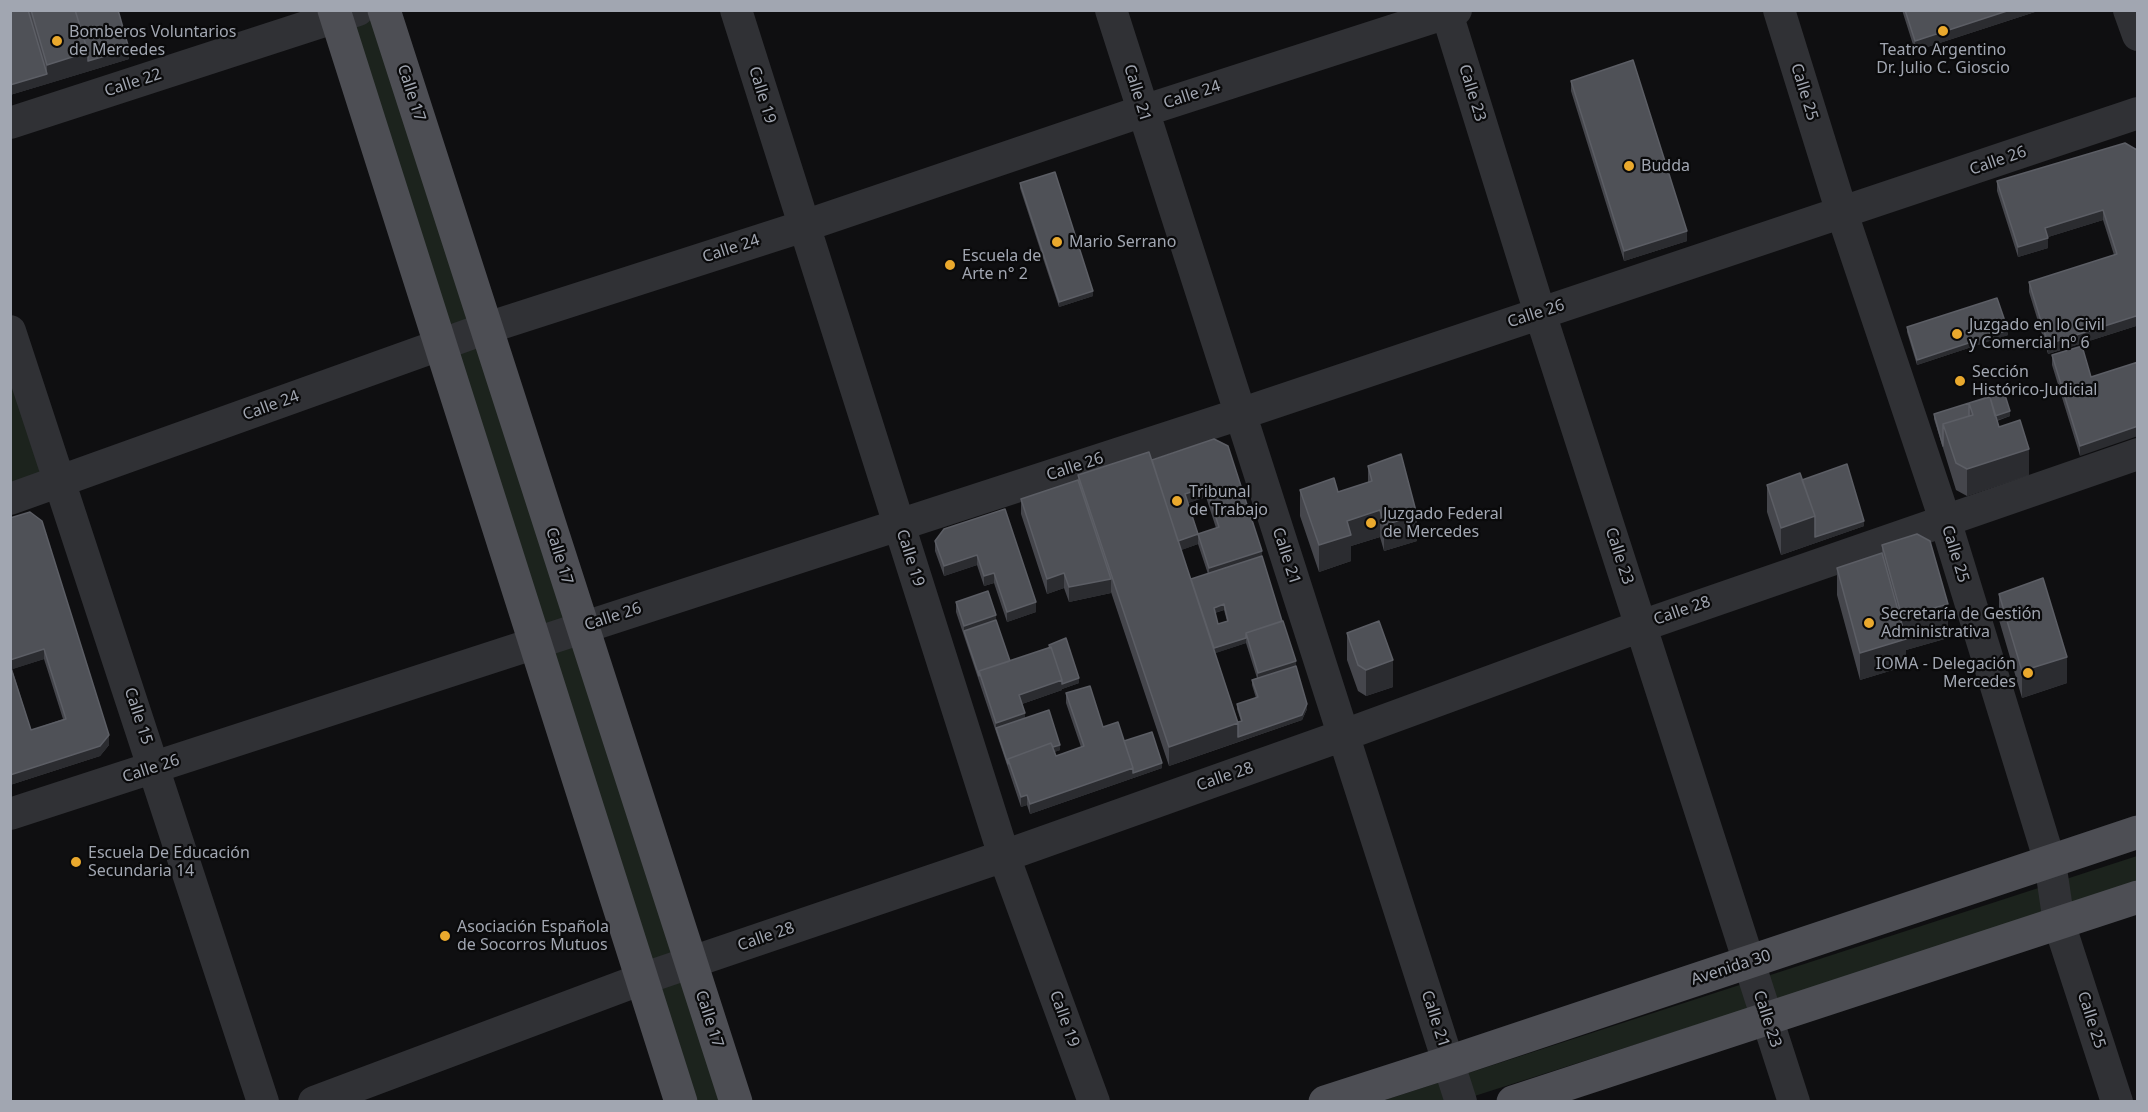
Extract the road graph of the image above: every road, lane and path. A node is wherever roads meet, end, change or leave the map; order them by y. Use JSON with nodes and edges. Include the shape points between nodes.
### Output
{"nodes":[{"id":1,"x":384,"y":10,"type":"edge"},
{"id":2,"x":736,"y":10,"type":"edge"},
{"id":3,"x":1111,"y":10,"type":"edge"},
{"id":4,"x":1779,"y":10,"type":"edge"},
{"id":5,"x":2129,"y":10,"type":"edge"},
{"id":6,"x":1450,"y":11,"type":"edge"},
{"id":7,"x":343,"y":13,"type":"edge"},
{"id":8,"x":2138,"y":36,"type":"edge"},
{"id":9,"x":1143,"y":111,"type":"junction"},
{"id":10,"x":2138,"y":113,"type":"edge"},
{"id":11,"x":10,"y":123,"type":"edge"},
{"id":12,"x":1842,"y":213,"type":"junction"},
{"id":13,"x":804,"y":226,"type":"junction"},
{"id":14,"x":1540,"y":313,"type":"junction"},
{"id":15,"x":487,"y":327,"type":"junction"},
{"id":16,"x":10,"y":331,"type":"edge"},
{"id":17,"x":441,"y":345,"type":"junction"},
{"id":18,"x":1240,"y":414,"type":"junction"},
{"id":19,"x":2138,"y":454,"type":"edge"},
{"id":20,"x":61,"y":482,"type":"junction"},
{"id":21,"x":10,"y":499,"type":"edge"},
{"id":22,"x":1945,"y":520,"type":"junction"},
{"id":23,"x":899,"y":524,"type":"junction"},
{"id":24,"x":1641,"y":626,"type":"junction"},
{"id":25,"x":582,"y":627,"type":"junction"},
{"id":26,"x":536,"y":643,"type":"junction"},
{"id":27,"x":1344,"y":735,"type":"junction"},
{"id":28,"x":155,"y":768,"type":"junction"},
{"id":29,"x":10,"y":814,"type":"edge"},
{"id":30,"x":2138,"y":832,"type":"edge"},
{"id":31,"x":1004,"y":856,"type":"junction"},
{"id":32,"x":2050,"y":862,"type":"junction"},
{"id":33,"x":2138,"y":897,"type":"edge"},
{"id":34,"x":2059,"y":922,"type":"junction"},
{"id":35,"x":1749,"y":962,"type":"junction"},
{"id":36,"x":692,"y":963,"type":"junction"},
{"id":37,"x":642,"y":979,"type":"junction"},
{"id":38,"x":1767,"y":1018,"type":"junction"},
{"id":39,"x":1449,"y":1062,"type":"junction"},
{"id":40,"x":262,"y":1101,"type":"edge"},
{"id":41,"x":314,"y":1101,"type":"edge"},
{"id":42,"x":681,"y":1101,"type":"edge"},
{"id":43,"x":736,"y":1101,"type":"edge"},
{"id":44,"x":1094,"y":1101,"type":"edge"},
{"id":45,"x":1324,"y":1101,"type":"edge"},
{"id":46,"x":1461,"y":1101,"type":"edge"},
{"id":47,"x":1513,"y":1101,"type":"edge"},
{"id":48,"x":1794,"y":1101,"type":"edge"},
{"id":49,"x":2117,"y":1101,"type":"edge"}],
"edges":[{"from":1,"to":15,"type":"main road","name":"Calle 17"},
{"from":2,"to":13,"type":"street","name":"Calle 19"},
{"from":3,"to":9,"type":"street","name":"Calle 21"},
{"from":4,"to":12,"type":"street","name":"Calle 25"},
{"from":5,"to":8,"type":"street"},
{"from":6,"to":9,"type":"street","name":"Calle 24"},
{"from":6,"to":14,"type":"street","name":"Calle 23"},
{"from":7,"to":11,"type":"street","name":"Calle 22"},
{"from":7,"to":17,"type":"main road"},
{"from":9,"to":13,"type":"street","name":"Calle 24"},
{"from":9,"to":18,"type":"street","name":"Calle 21"},
{"from":10,"to":12,"type":"street","name":"Calle 26"},
{"from":12,"to":14,"type":"street","name":"Calle 26"},
{"from":12,"to":22,"type":"street","name":"Calle 25"},
{"from":13,"to":15,"type":"street","name":"Calle 24"},
{"from":13,"to":23,"type":"street","name":"Calle 19"},
{"from":14,"to":18,"type":"street","name":"Calle 26"},
{"from":14,"to":24,"type":"street","name":"Calle 23"},
{"from":15,"to":17,"type":"street","name":"Calle 24"},
{"from":15,"to":25,"type":"main road","name":"Calle 17"},
{"from":16,"to":20,"type":"street","name":"Calle 15"},
{"from":17,"to":20,"type":"street","name":"Calle 24"},
{"from":17,"to":26,"type":"main road"},
{"from":18,"to":23,"type":"street","name":"Calle 26"},
{"from":18,"to":27,"type":"street","name":"Calle 21"},
{"from":19,"to":22,"type":"street","name":"Calle 28"},
{"from":20,"to":21,"type":"street","name":"Calle 24"},
{"from":20,"to":28,"type":"street","name":"Calle 15"},
{"from":22,"to":24,"type":"street","name":"Calle 28"},
{"from":22,"to":32,"type":"street","name":"Calle 25"},
{"from":23,"to":25,"type":"street","name":"Calle 26"},
{"from":23,"to":31,"type":"street","name":"Calle 19"},
{"from":24,"to":27,"type":"street","name":"Calle 28"},
{"from":24,"to":35,"type":"street","name":"Calle 23"},
{"from":25,"to":26,"type":"street","name":"Calle 26"},
{"from":25,"to":36,"type":"main road","name":"Calle 17"},
{"from":26,"to":28,"type":"street","name":"Calle 26"},
{"from":26,"to":37,"type":"main road"},
{"from":27,"to":31,"type":"street","name":"Calle 28"},
{"from":27,"to":39,"type":"street","name":"Calle 21"},
{"from":28,"to":29,"type":"street","name":"Calle 26"},
{"from":28,"to":40,"type":"street","name":"Calle 15"},
{"from":30,"to":32,"type":"main road","name":"Avenida 30"},
{"from":31,"to":36,"type":"street","name":"Calle 28"},
{"from":31,"to":44,"type":"street","name":"Calle 19"},
{"from":32,"to":34,"type":"street","name":"Calle 25"},
{"from":32,"to":35,"type":"main road","name":"Avenida 30"},
{"from":33,"to":34,"type":"main road"},
{"from":34,"to":38,"type":"main road"},
{"from":34,"to":49,"type":"street","name":"Calle 25"},
{"from":35,"to":38,"type":"street","name":"Calle 23"},
{"from":35,"to":39,"type":"main road","name":"Avenida 30"},
{"from":36,"to":37,"type":"street","name":"Calle 28"},
{"from":36,"to":43,"type":"main road","name":"Calle 17"},
{"from":37,"to":41,"type":"street","name":"Calle 28"},
{"from":37,"to":42,"type":"main road"},
{"from":38,"to":47,"type":"main road"},
{"from":38,"to":48,"type":"street","name":"Calle 23"},
{"from":39,"to":45,"type":"main road","name":"Avenida 30"},
{"from":39,"to":46,"type":"street","name":"Calle 21"}]}
